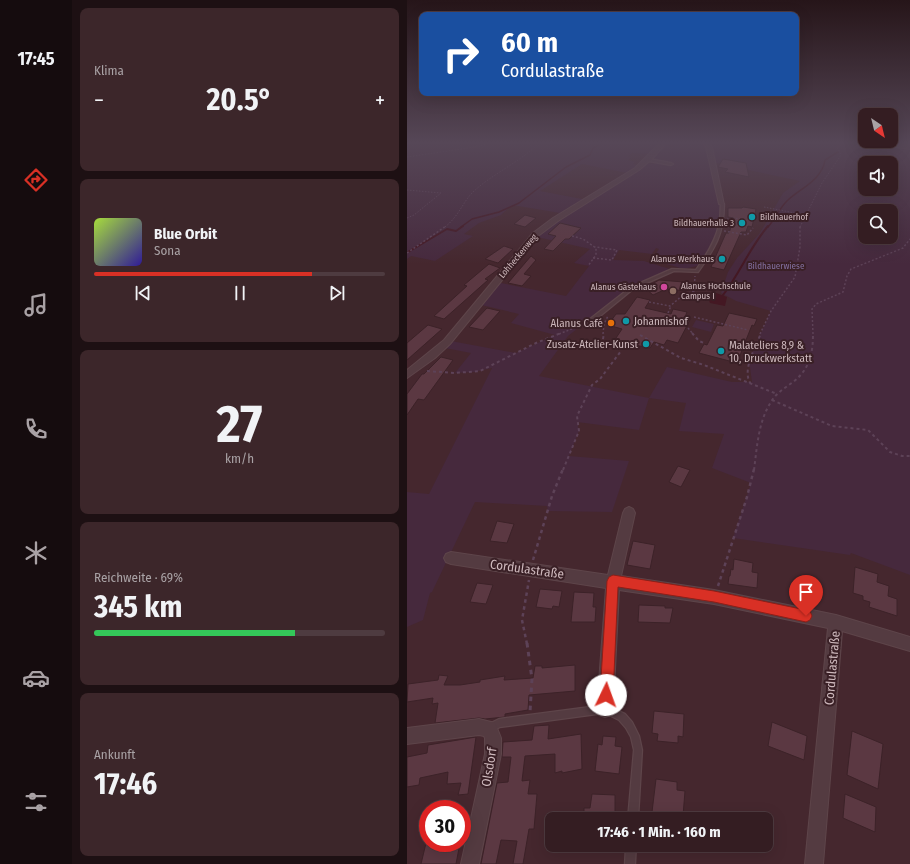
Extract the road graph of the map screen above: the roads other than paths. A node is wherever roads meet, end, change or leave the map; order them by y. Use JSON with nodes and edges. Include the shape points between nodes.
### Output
{"nodes":[{"id":1,"x":615,"y":183,"type":"edge"},
{"id":2,"x":717,"y":183,"type":"edge"},
{"id":3,"x":721,"y":204,"type":"joint"},
{"id":4,"x":587,"y":324,"type":"road end"},
{"id":5,"x":407,"y":375,"type":"edge"},
{"id":6,"x":629,"y":514,"type":"dead end"},
{"id":7,"x":451,"y":558,"type":"dead end"},
{"id":8,"x":613,"y":581,"type":"junction"},
{"id":9,"x":836,"y":622,"type":"junction"},
{"id":10,"x":910,"y":644,"type":"edge"},
{"id":11,"x":601,"y":709,"type":"junction"},
{"id":12,"x":489,"y":729,"type":"junction"},
{"id":13,"x":407,"y":736,"type":"edge"},
{"id":14,"x":634,"y":812,"type":"edge"},
{"id":15,"x":631,"y":852,"type":"edge"},
{"id":16,"x":470,"y":864,"type":"edge"},
{"id":17,"x":630,"y":864,"type":"edge"},
{"id":18,"x":814,"y":864,"type":"edge"}],
"edges":[{"from":1,"to":5,"type":"street","name":"Lohheckenweg","via":[[559,215],[537,233],[447,342]]},
{"from":2,"to":3,"type":"street"},
{"from":3,"to":4,"type":"lane","via":[[721,231],[697,271],[669,272],[627,290]]},
{"from":6,"to":8,"type":"street"},
{"from":7,"to":8,"type":"street","name":"Cordulastraße"},
{"from":8,"to":9,"type":"street","name":"Cordulastraße","via":[[714,597]]},
{"from":8,"to":11,"type":"street"},
{"from":9,"to":10,"type":"street"},
{"from":9,"to":18,"type":"street","name":"Cordulastraße"},
{"from":11,"to":12,"type":"lane","via":[[499,723]]},
{"from":11,"to":14,"type":"lane","via":[[622,717],[635,736],[639,750]]},
{"from":12,"to":13,"type":"street","via":[[479,727]]},
{"from":12,"to":16,"type":"street","name":"Olsdorf","via":[[493,738],[493,754]]},
{"from":15,"to":17,"type":"lane"}]}
